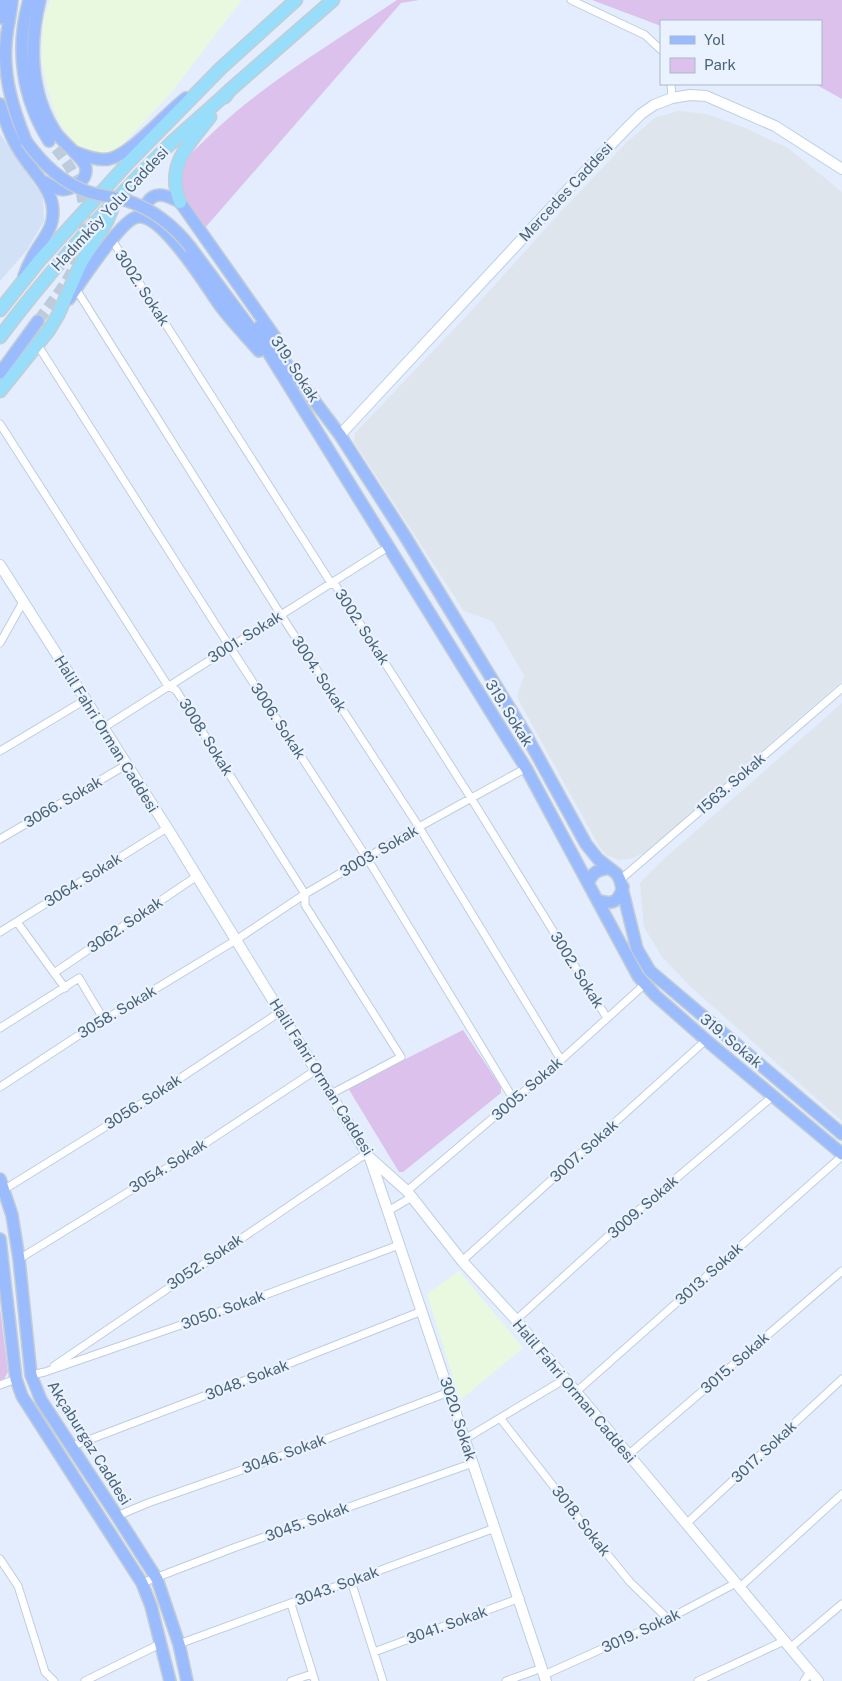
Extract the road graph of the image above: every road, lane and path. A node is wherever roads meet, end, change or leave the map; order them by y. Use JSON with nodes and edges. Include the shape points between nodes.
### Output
{"nodes":[{"id":1,"x":6,"y":0,"type":"edge"},
{"id":2,"x":12,"y":0,"type":"edge"},
{"id":3,"x":19,"y":0,"type":"edge"},
{"id":4,"x":29,"y":0,"type":"edge"},
{"id":5,"x":40,"y":0,"type":"edge"},
{"id":6,"x":296,"y":0,"type":"edge"},
{"id":7,"x":333,"y":0,"type":"edge"},
{"id":8,"x":571,"y":0,"type":"edge"},
{"id":9,"x":0,"y":18,"type":"edge"},
{"id":10,"x":660,"y":49,"type":"edge"},
{"id":11,"x":671,"y":85,"type":"edge"},
{"id":12,"x":204,"y":87,"type":"junction"},
{"id":13,"x":230,"y":90,"type":"junction"},
{"id":14,"x":672,"y":98,"type":"junction"},
{"id":15,"x":0,"y":104,"type":"edge"},
{"id":16,"x":30,"y":139,"type":"junction"},
{"id":17,"x":49,"y":141,"type":"tunnel mouth"},
{"id":18,"x":71,"y":151,"type":"junction"},
{"id":19,"x":842,"y":169,"type":"edge"},
{"id":20,"x":41,"y":180,"type":"junction"},
{"id":21,"x":180,"y":202,"type":"junction"},
{"id":22,"x":113,"y":203,"type":"junction"},
{"id":23,"x":146,"y":218,"type":"junction"},
{"id":24,"x":112,"y":240,"type":"junction"},
{"id":25,"x":194,"y":246,"type":"junction"},
{"id":26,"x":21,"y":284,"type":"junction"},
{"id":27,"x":76,"y":289,"type":"junction"},
{"id":28,"x":0,"y":310,"type":"edge"},
{"id":29,"x":58,"y":315,"type":"junction"},
{"id":30,"x":38,"y":321,"type":"tunnel mouth"},
{"id":31,"x":0,"y":337,"type":"edge"},
{"id":32,"x":37,"y":344,"type":"junction"},
{"id":33,"x":286,"y":362,"type":"junction"},
{"id":34,"x":0,"y":373,"type":"edge"},
{"id":35,"x":286,"y":383,"type":"junction"},
{"id":36,"x":0,"y":392,"type":"edge"},
{"id":37,"x":0,"y":424,"type":"edge"},
{"id":38,"x":340,"y":434,"type":"junction"},
{"id":39,"x":388,"y":547,"type":"junction"},
{"id":40,"x":0,"y":565,"type":"edge"},
{"id":41,"x":332,"y":583,"type":"junction"},
{"id":42,"x":23,"y":602,"type":"junction"},
{"id":43,"x":281,"y":615,"type":"junction"},
{"id":44,"x":0,"y":643,"type":"edge"},
{"id":45,"x":230,"y":647,"type":"junction"},
{"id":46,"x":168,"y":686,"type":"junction"},
{"id":47,"x":842,"y":688,"type":"edge"},
{"id":48,"x":85,"y":700,"type":"junction"},
{"id":49,"x":103,"y":728,"type":"junction"},
{"id":50,"x":0,"y":750,"type":"edge"},
{"id":51,"x":126,"y":765,"type":"junction"},
{"id":52,"x":526,"y":768,"type":"junction"},
{"id":53,"x":471,"y":798,"type":"junction"},
{"id":54,"x":419,"y":827,"type":"junction"},
{"id":55,"x":166,"y":828,"type":"junction"},
{"id":56,"x":0,"y":839,"type":"edge"},
{"id":57,"x":367,"y":858,"type":"junction"},
{"id":58,"x":609,"y":868,"type":"junction"},
{"id":59,"x":196,"y":876,"type":"junction"},
{"id":60,"x":588,"y":883,"type":"junction"},
{"id":61,"x":622,"y":883,"type":"junction"},
{"id":62,"x":305,"y":894,"type":"junction"},
{"id":63,"x":597,"y":900,"type":"junction"},
{"id":64,"x":17,"y":922,"type":"junction"},
{"id":65,"x":0,"y":932,"type":"edge"},
{"id":66,"x":236,"y":940,"type":"junction"},
{"id":67,"x":54,"y":973,"type":"junction"},
{"id":68,"x":645,"y":984,"type":"junction"},
{"id":69,"x":65,"y":988,"type":"junction"},
{"id":70,"x":280,"y":1012,"type":"junction"},
{"id":71,"x":607,"y":1018,"type":"junction"},
{"id":72,"x":104,"y":1020,"type":"junction"},
{"id":73,"x":0,"y":1028,"type":"edge"},
{"id":74,"x":706,"y":1040,"type":"junction"},
{"id":75,"x":561,"y":1060,"type":"junction"},
{"id":76,"x":316,"y":1070,"type":"junction"},
{"id":77,"x":0,"y":1087,"type":"edge"},
{"id":78,"x":331,"y":1094,"type":"junction"},
{"id":79,"x":773,"y":1096,"type":"junction"},
{"id":80,"x":514,"y":1100,"type":"junction"},
{"id":81,"x":842,"y":1134,"type":"edge"},
{"id":82,"x":368,"y":1155,"type":"junction"},
{"id":83,"x":842,"y":1155,"type":"edge"},
{"id":84,"x":2,"y":1184,"type":"edge"},
{"id":85,"x":409,"y":1194,"type":"junction"},
{"id":86,"x":388,"y":1211,"type":"junction"},
{"id":87,"x":0,"y":1239,"type":"edge"},
{"id":88,"x":399,"y":1245,"type":"junction"},
{"id":89,"x":19,"y":1259,"type":"junction"},
{"id":90,"x":462,"y":1261,"type":"junction"},
{"id":91,"x":842,"y":1271,"type":"edge"},
{"id":92,"x":422,"y":1312,"type":"junction"},
{"id":93,"x":516,"y":1320,"type":"junction"},
{"id":94,"x":45,"y":1372,"type":"junction"},
{"id":95,"x":31,"y":1375,"type":"junction"},
{"id":96,"x":16,"y":1378,"type":"junction"},
{"id":97,"x":565,"y":1379,"type":"junction"},
{"id":98,"x":842,"y":1380,"type":"edge"},
{"id":99,"x":0,"y":1385,"type":"edge"},
{"id":100,"x":450,"y":1392,"type":"junction"},
{"id":101,"x":576,"y":1392,"type":"junction"},
{"id":102,"x":500,"y":1418,"type":"junction"},
{"id":103,"x":465,"y":1439,"type":"junction"},
{"id":104,"x":70,"y":1447,"type":"junction"},
{"id":105,"x":628,"y":1455,"type":"junction"},
{"id":106,"x":473,"y":1463,"type":"junction"},
{"id":107,"x":842,"y":1494,"type":"edge"},
{"id":108,"x":117,"y":1516,"type":"junction"},
{"id":109,"x":686,"y":1524,"type":"junction"},
{"id":110,"x":495,"y":1528,"type":"junction"},
{"id":111,"x":0,"y":1559,"type":"edge"},
{"id":112,"x":157,"y":1579,"type":"junction"},
{"id":113,"x":351,"y":1581,"type":"junction"},
{"id":114,"x":142,"y":1583,"type":"junction"},
{"id":115,"x":738,"y":1585,"type":"junction"},
{"id":116,"x":520,"y":1598,"type":"junction"},
{"id":117,"x":291,"y":1604,"type":"junction"},
{"id":118,"x":842,"y":1604,"type":"edge"},
{"id":119,"x":668,"y":1620,"type":"junction"},
{"id":120,"x":160,"y":1644,"type":"junction"},
{"id":121,"x":179,"y":1644,"type":"junction"},
{"id":122,"x":787,"y":1644,"type":"junction"},
{"id":123,"x":374,"y":1652,"type":"junction"},
{"id":124,"x":810,"y":1672,"type":"junction"},
{"id":125,"x":544,"y":1675,"type":"edge"},
{"id":126,"x":314,"y":1677,"type":"edge"},
{"id":127,"x":712,"y":1678,"type":"edge"},
{"id":128,"x":54,"y":1681,"type":"edge"},
{"id":129,"x":86,"y":1681,"type":"edge"},
{"id":130,"x":170,"y":1681,"type":"edge"},
{"id":131,"x":187,"y":1681,"type":"edge"},
{"id":132,"x":292,"y":1681,"type":"edge"},
{"id":133,"x":383,"y":1681,"type":"edge"},
{"id":134,"x":506,"y":1681,"type":"edge"},
{"id":135,"x":698,"y":1681,"type":"edge"},
{"id":136,"x":804,"y":1681,"type":"edge"},
{"id":137,"x":818,"y":1681,"type":"edge"}],
"edges":[{"from":1,"to":9,"type":"main road"},
{"from":2,"to":16,"type":"main road","via":[[6,72],[14,109]]},
{"from":3,"to":16,"type":"main road","via":[[14,26],[13,76]]},
{"from":4,"to":17,"type":"main road","via":[[22,32],[22,68],[31,104]]},
{"from":5,"to":18,"type":"main road","via":[[33,36],[37,87],[51,125]]},
{"from":6,"to":12,"type":"highway","name":"Hadımköy Yolu Caddesi"},
{"from":7,"to":13,"type":"highway"},
{"from":8,"to":10,"type":"street","via":[[645,35]]},
{"from":11,"to":14,"type":"street"},
{"from":12,"to":18,"type":"main road","via":[[172,108],[120,155],[98,159]]},
{"from":12,"to":26,"type":"highway","name":"Hadımköy Yolu Caddesi","via":[[114,178]]},
{"from":13,"to":21,"type":"highway","via":[[190,141],[179,161],[174,182]]},
{"from":13,"to":22,"type":"highway","name":"Hadımköy Yolu Caddesi","via":[[169,145]]},
{"from":14,"to":19,"type":"main road","name":"Mercedes Caddesi","via":[[706,96],[722,102],[775,126]]},
{"from":14,"to":38,"type":"main road","name":"Mercedes Caddesi","via":[[648,110],[627,128]]},
{"from":15,"to":20,"type":"main road","via":[[19,150]]},
{"from":16,"to":25,"type":"main road","via":[[60,170],[88,184],[150,202],[176,221]]},
{"from":18,"to":20,"type":"main road","via":[[84,163],[83,180],[70,189],[62,190]]},
{"from":20,"to":26,"type":"main road","via":[[51,196],[52,222]]},
{"from":21,"to":23,"type":"main road","via":[[160,195],[152,197],[146,204]]},
{"from":21,"to":33,"type":"main road","via":[[276,338]]},
{"from":22,"to":29,"type":"highway","via":[[107,221],[81,263]]},
{"from":22,"to":31,"type":"highway","name":"Hadımköy Yolu Caddesi"},
{"from":23,"to":24,"type":"main road","via":[[138,217],[128,222]]},
{"from":23,"to":35,"type":"main road","via":[[180,248],[221,308]]},
{"from":24,"to":27,"type":"main road"},
{"from":24,"to":41,"type":"street","name":"3002. Sokak"},
{"from":25,"to":33,"type":"main road","name":"319. Sokak"},
{"from":25,"to":35,"type":"main road","name":"319. Sokak"},
{"from":26,"to":28,"type":"highway","name":"Hadımköy Yolu Caddesi"},
{"from":27,"to":29,"type":"main road"},
{"from":27,"to":43,"type":"street","name":"3004. Sokak"},
{"from":29,"to":32,"type":"highway"},
{"from":30,"to":34,"type":"main road"},
{"from":32,"to":36,"type":"highway"},
{"from":32,"to":45,"type":"street","name":"3006. Sokak"},
{"from":33,"to":38,"type":"main road","name":"319. Sokak"},
{"from":35,"to":39,"type":"main road","name":"319. Sokak"},
{"from":37,"to":46,"type":"street","name":"3008. Sokak"},
{"from":38,"to":58,"type":"main road","name":"319. Sokak","via":[[526,735],[586,844]]},
{"from":39,"to":41,"type":"street","name":"3001. Sokak"},
{"from":39,"to":52,"type":"main road","name":"319. Sokak"},
{"from":40,"to":42,"type":"main road","name":"Halil Fahri Orman Caddesi"},
{"from":41,"to":43,"type":"street","name":"3001. Sokak"},
{"from":41,"to":53,"type":"street","name":"3002. Sokak"},
{"from":42,"to":44,"type":"street"},
{"from":42,"to":48,"type":"main road","name":"Halil Fahri Orman Caddesi"},
{"from":43,"to":45,"type":"street","name":"3001. Sokak"},
{"from":43,"to":54,"type":"street","name":"3004. Sokak"},
{"from":45,"to":46,"type":"street","name":"3001. Sokak"},
{"from":45,"to":57,"type":"street","name":"3006. Sokak"},
{"from":46,"to":49,"type":"street","name":"3001. Sokak"},
{"from":46,"to":62,"type":"street","name":"3008. Sokak","via":[[176,690]]},
{"from":47,"to":61,"type":"street","name":"1563. Sokak"},
{"from":48,"to":49,"type":"main road","name":"Halil Fahri Orman Caddesi"},
{"from":48,"to":50,"type":"street"},
{"from":49,"to":51,"type":"main road","name":"Halil Fahri Orman Caddesi"},
{"from":51,"to":55,"type":"main road","name":"Halil Fahri Orman Caddesi"},
{"from":51,"to":56,"type":"street","name":"3066. Sokak"},
{"from":52,"to":53,"type":"street","name":"3003. Sokak"},
{"from":52,"to":60,"type":"main road","name":"319. Sokak"},
{"from":53,"to":54,"type":"street","name":"3003. Sokak"},
{"from":53,"to":71,"type":"street","name":"3002. Sokak"},
{"from":54,"to":57,"type":"street","name":"3003. Sokak"},
{"from":54,"to":75,"type":"street","name":"3004. Sokak"},
{"from":55,"to":59,"type":"main road","name":"Halil Fahri Orman Caddesi"},
{"from":55,"to":64,"type":"street","name":"3064. Sokak"},
{"from":57,"to":62,"type":"street","name":"3003. Sokak"},
{"from":57,"to":80,"type":"street","name":"3006. Sokak"},
{"from":58,"to":60,"type":"main road","via":[[598,869]]},
{"from":58,"to":61,"type":"main road","name":"319. Sokak"},
{"from":59,"to":66,"type":"main road","name":"Halil Fahri Orman Caddesi"},
{"from":59,"to":67,"type":"street","name":"3062. Sokak"},
{"from":60,"to":63,"type":"main road","name":"319. Sokak"},
{"from":61,"to":63,"type":"main road","via":[[620,896],[615,901]]},
{"from":61,"to":81,"type":"main road","name":"319. Sokak","via":[[637,949],[650,972]]},
{"from":62,"to":66,"type":"street","name":"3003. Sokak"},
{"from":62,"to":78,"type":"street","name":"3008. Sokak","via":[[305,905],[401,1057]]},
{"from":63,"to":68,"type":"main road","name":"319. Sokak"},
{"from":64,"to":65,"type":"street","name":"3064. Sokak"},
{"from":64,"to":67,"type":"street"},
{"from":66,"to":70,"type":"main road","name":"Halil Fahri Orman Caddesi"},
{"from":66,"to":72,"type":"street","name":"3058. Sokak"},
{"from":67,"to":69,"type":"street"},
{"from":68,"to":71,"type":"street","name":"3005. Sokak"},
{"from":68,"to":74,"type":"main road","name":"319. Sokak"},
{"from":69,"to":72,"type":"street","via":[[79,978]]},
{"from":69,"to":73,"type":"street"},
{"from":70,"to":76,"type":"main road","name":"Halil Fahri Orman Caddesi"},
{"from":70,"to":84,"type":"street","name":"3056. Sokak","via":[[126,1114]]},
{"from":71,"to":75,"type":"street","name":"3005. Sokak"},
{"from":72,"to":77,"type":"street","name":"3058. Sokak"},
{"from":74,"to":79,"type":"main road","name":"319. Sokak"},
{"from":74,"to":90,"type":"street","name":"3007. Sokak"},
{"from":75,"to":80,"type":"street","name":"3005. Sokak"},
{"from":76,"to":78,"type":"main road","name":"Halil Fahri Orman Caddesi"},
{"from":76,"to":89,"type":"street","name":"3054. Sokak","via":[[178,1162]]},
{"from":78,"to":82,"type":"main road","name":"Halil Fahri Orman Caddesi"},
{"from":79,"to":83,"type":"main road","name":"319. Sokak"},
{"from":79,"to":93,"type":"street","name":"3009. Sokak","via":[[606,1238]]},
{"from":80,"to":85,"type":"street","name":"3005. Sokak"},
{"from":82,"to":85,"type":"main road","name":"Halil Fahri Orman Caddesi"},
{"from":82,"to":86,"type":"main road","name":"3020. Sokak"},
{"from":82,"to":94,"type":"street","name":"3052. Sokak"},
{"from":83,"to":101,"type":"street","name":"3013. Sokak"},
{"from":84,"to":89,"type":"main road","name":"Akçaburgaz Caddesi","via":[[12,1215]]},
{"from":85,"to":86,"type":"street","name":"3005. Sokak"},
{"from":85,"to":90,"type":"main road","name":"Halil Fahri Orman Caddesi"},
{"from":86,"to":88,"type":"main road","name":"3020. Sokak"},
{"from":87,"to":96,"type":"main road","name":"Akçaburgaz Caddesi"},
{"from":88,"to":92,"type":"main road","name":"3020. Sokak"},
{"from":88,"to":94,"type":"street","name":"3050. Sokak"},
{"from":89,"to":95,"type":"main road","name":"Akçaburgaz Caddesi"},
{"from":90,"to":93,"type":"main road","name":"Halil Fahri Orman Caddesi"},
{"from":91,"to":105,"type":"street","name":"3015. Sokak"},
{"from":92,"to":100,"type":"main road","name":"3020. Sokak"},
{"from":92,"to":104,"type":"street","name":"3048. Sokak"},
{"from":93,"to":97,"type":"main road","name":"Halil Fahri Orman Caddesi"},
{"from":94,"to":95,"type":"street","name":"3050. Sokak"},
{"from":95,"to":104,"type":"main road","name":"Akçaburgaz Caddesi","via":[[40,1400]]},
{"from":96,"to":99,"type":"street"},
{"from":96,"to":114,"type":"main road","name":"Akçaburgaz Caddesi","via":[[22,1396]]},
{"from":97,"to":101,"type":"main road","name":"Halil Fahri Orman Caddesi"},
{"from":97,"to":102,"type":"street"},
{"from":98,"to":109,"type":"street","name":"3017. Sokak"},
{"from":100,"to":103,"type":"main road","name":"3020. Sokak"},
{"from":100,"to":108,"type":"street","name":"3046. Sokak"},
{"from":101,"to":105,"type":"main road","name":"Halil Fahri Orman Caddesi"},
{"from":102,"to":103,"type":"street"},
{"from":102,"to":119,"type":"street","name":"3018. Sokak","via":[[590,1534],[630,1582]]},
{"from":103,"to":106,"type":"main road","name":"3020. Sokak"},
{"from":104,"to":108,"type":"main road","name":"Akçaburgaz Caddesi"},
{"from":105,"to":109,"type":"main road","name":"Halil Fahri Orman Caddesi"},
{"from":106,"to":110,"type":"main road","name":"3020. Sokak"},
{"from":106,"to":112,"type":"street","name":"3045. Sokak"},
{"from":107,"to":115,"type":"street","name":"3019. Sokak"},
{"from":108,"to":112,"type":"main road","name":"Akçaburgaz Caddesi"},
{"from":109,"to":115,"type":"main road","name":"Halil Fahri Orman Caddesi"},
{"from":110,"to":113,"type":"street","name":"3043. Sokak"},
{"from":110,"to":116,"type":"main road","name":"3020. Sokak"},
{"from":111,"to":128,"type":"street","via":[[18,1586],[45,1672]]},
{"from":112,"to":114,"type":"street","name":"3045. Sokak"},
{"from":112,"to":121,"type":"main road","name":"Akçaburgaz Caddesi"},
{"from":113,"to":117,"type":"street","name":"3043. Sokak"},
{"from":113,"to":123,"type":"street"},
{"from":114,"to":120,"type":"main road","name":"Akçaburgaz Caddesi"},
{"from":115,"to":119,"type":"street","name":"3019. Sokak"},
{"from":115,"to":122,"type":"main road","name":"Halil Fahri Orman Caddesi"},
{"from":116,"to":123,"type":"street","name":"3041. Sokak"},
{"from":116,"to":125,"type":"main road","name":"3020. Sokak"},
{"from":117,"to":121,"type":"street","name":"3043. Sokak"},
{"from":117,"to":126,"type":"street"},
{"from":118,"to":122,"type":"street"},
{"from":119,"to":125,"type":"street","name":"3019. Sokak"},
{"from":120,"to":129,"type":"street"},
{"from":120,"to":130,"type":"main road","name":"Akçaburgaz Caddesi"},
{"from":121,"to":131,"type":"main road","name":"Akçaburgaz Caddesi"},
{"from":122,"to":124,"type":"main road","name":"Halil Fahri Orman Caddesi"},
{"from":122,"to":127,"type":"street"},
{"from":123,"to":133,"type":"street"},
{"from":124,"to":136,"type":"street"},
{"from":124,"to":137,"type":"main road","name":"Halil Fahri Orman Caddesi"},
{"from":125,"to":134,"type":"street","name":"3019. Sokak"},
{"from":126,"to":132,"type":"street"},
{"from":127,"to":135,"type":"street"}]}
